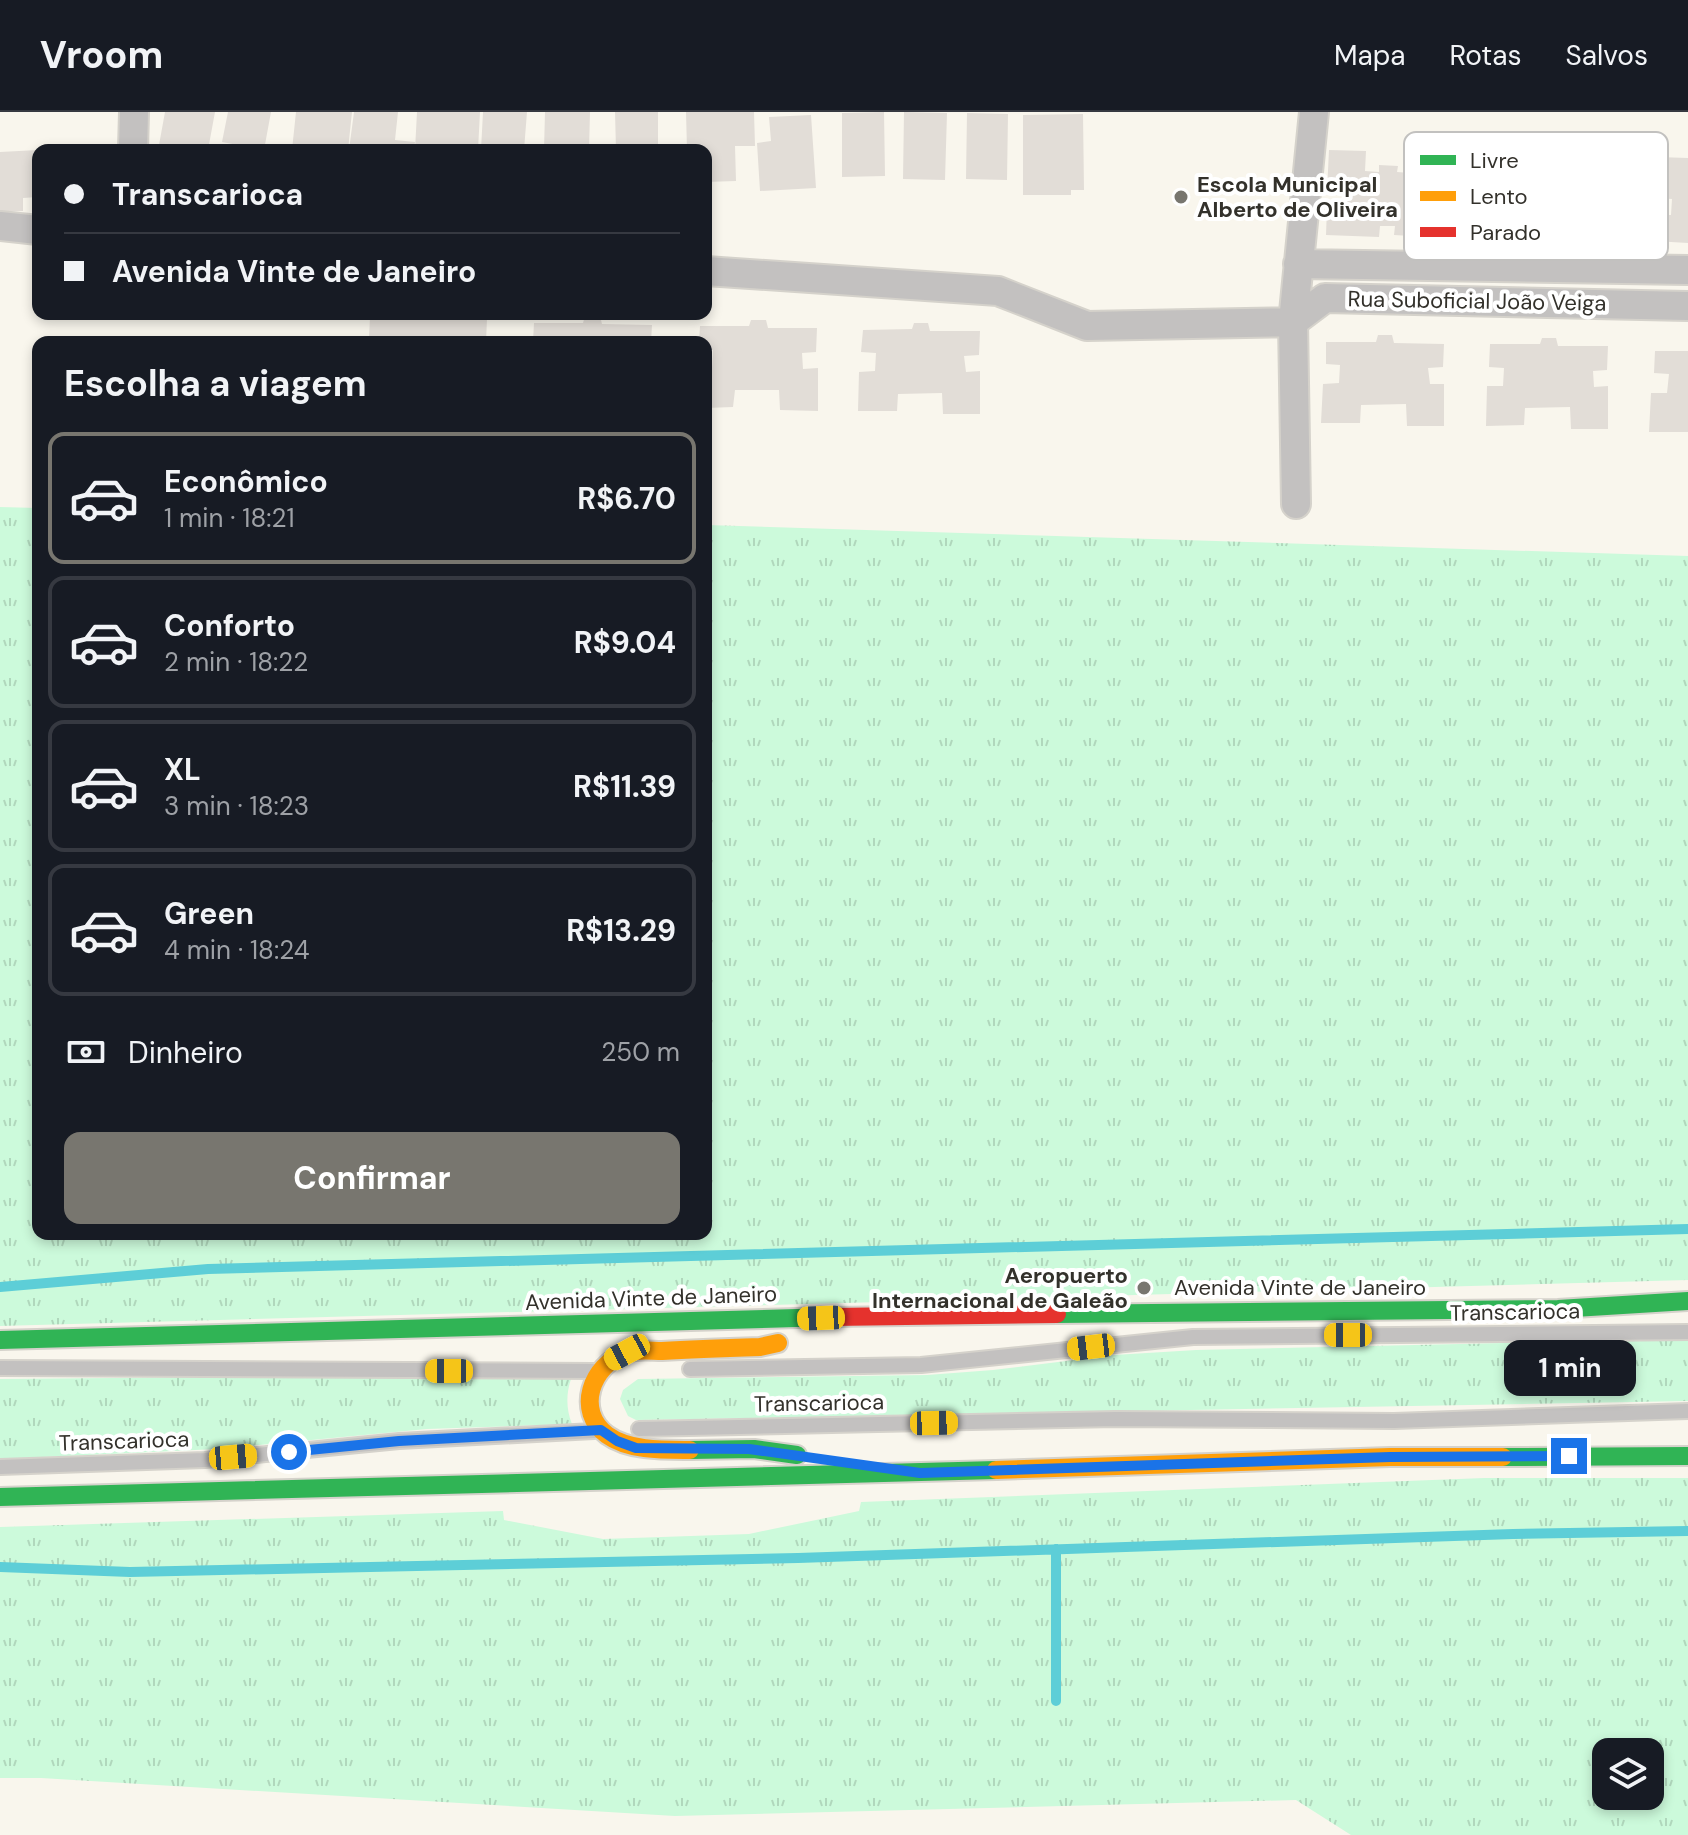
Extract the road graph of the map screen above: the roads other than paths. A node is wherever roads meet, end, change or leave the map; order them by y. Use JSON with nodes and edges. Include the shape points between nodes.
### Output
{"nodes":[{"id":1,"x":134,"y":112,"type":"edge"},
{"id":2,"x":1314,"y":112,"type":"edge"},
{"id":3,"x":133,"y":144,"type":"edge"},
{"id":4,"x":0,"y":226,"type":"edge"},
{"id":5,"x":32,"y":229,"type":"edge"},
{"id":6,"x":1298,"y":264,"type":"junction"},
{"id":7,"x":1688,"y":270,"type":"edge"},
{"id":8,"x":712,"y":271,"type":"edge"},
{"id":9,"x":1688,"y":306,"type":"edge"},
{"id":10,"x":1293,"y":322,"type":"junction"},
{"id":11,"x":1296,"y":504,"type":"dead end"},
{"id":12,"x":1688,"y":1301,"type":"edge"},
{"id":13,"x":916,"y":1315,"type":"junction"},
{"id":14,"x":1688,"y":1332,"type":"edge"},
{"id":15,"x":0,"y":1340,"type":"edge"},
{"id":16,"x":0,"y":1368,"type":"edge"},
{"id":17,"x":628,"y":1370,"type":"dead end"},
{"id":18,"x":669,"y":1370,"type":"dead end"},
{"id":19,"x":600,"y":1371,"type":"junction"},
{"id":20,"x":1688,"y":1411,"type":"edge"},
{"id":21,"x":601,"y":1430,"type":"junction"},
{"id":22,"x":1655,"y":1438,"type":"dead end"},
{"id":23,"x":1688,"y":1456,"type":"edge"},
{"id":24,"x":1390,"y":1457,"type":"junction"},
{"id":25,"x":0,"y":1467,"type":"edge"},
{"id":26,"x":920,"y":1473,"type":"junction"},
{"id":27,"x":0,"y":1497,"type":"edge"}],
"edges":[{"from":1,"to":3,"type":"street"},
{"from":2,"to":6,"type":"street"},
{"from":4,"to":5,"type":"street"},
{"from":6,"to":7,"type":"street","name":"Rua Suboficial João Veiga"},
{"from":6,"to":10,"type":"street"},
{"from":8,"to":10,"type":"street","via":[[998,291],[1087,326]]},
{"from":9,"to":10,"type":"street","name":"Rua Suboficial João Veiga","via":[[1325,298]]},
{"from":10,"to":11,"type":"street"},
{"from":12,"to":13,"type":"street","name":"Avenida Vinte de Janeiro","via":[[1558,1309]]},
{"from":13,"to":15,"type":"street","name":"Avenida Vinte de Janeiro"},
{"from":13,"to":19,"type":"street","via":[[760,1347],[627,1352]]},
{"from":14,"to":18,"type":"lane","name":"Transcarioca","via":[[1193,1337],[921,1365]]},
{"from":16,"to":19,"type":"lane"},
{"from":17,"to":19,"type":"lane"},
{"from":19,"to":21,"type":"street","via":[[589,1390],[589,1403]]},
{"from":20,"to":21,"type":"lane","name":"Transcarioca","via":[[1394,1421],[1116,1419]]},
{"from":21,"to":25,"type":"lane","name":"Transcarioca","via":[[399,1441],[205,1460]]},
{"from":21,"to":26,"type":"street","via":[[636,1448],[749,1449]]},
{"from":22,"to":24,"type":"street"},
{"from":23,"to":24,"type":"street"},
{"from":24,"to":26,"type":"street"},
{"from":26,"to":27,"type":"street"}]}
